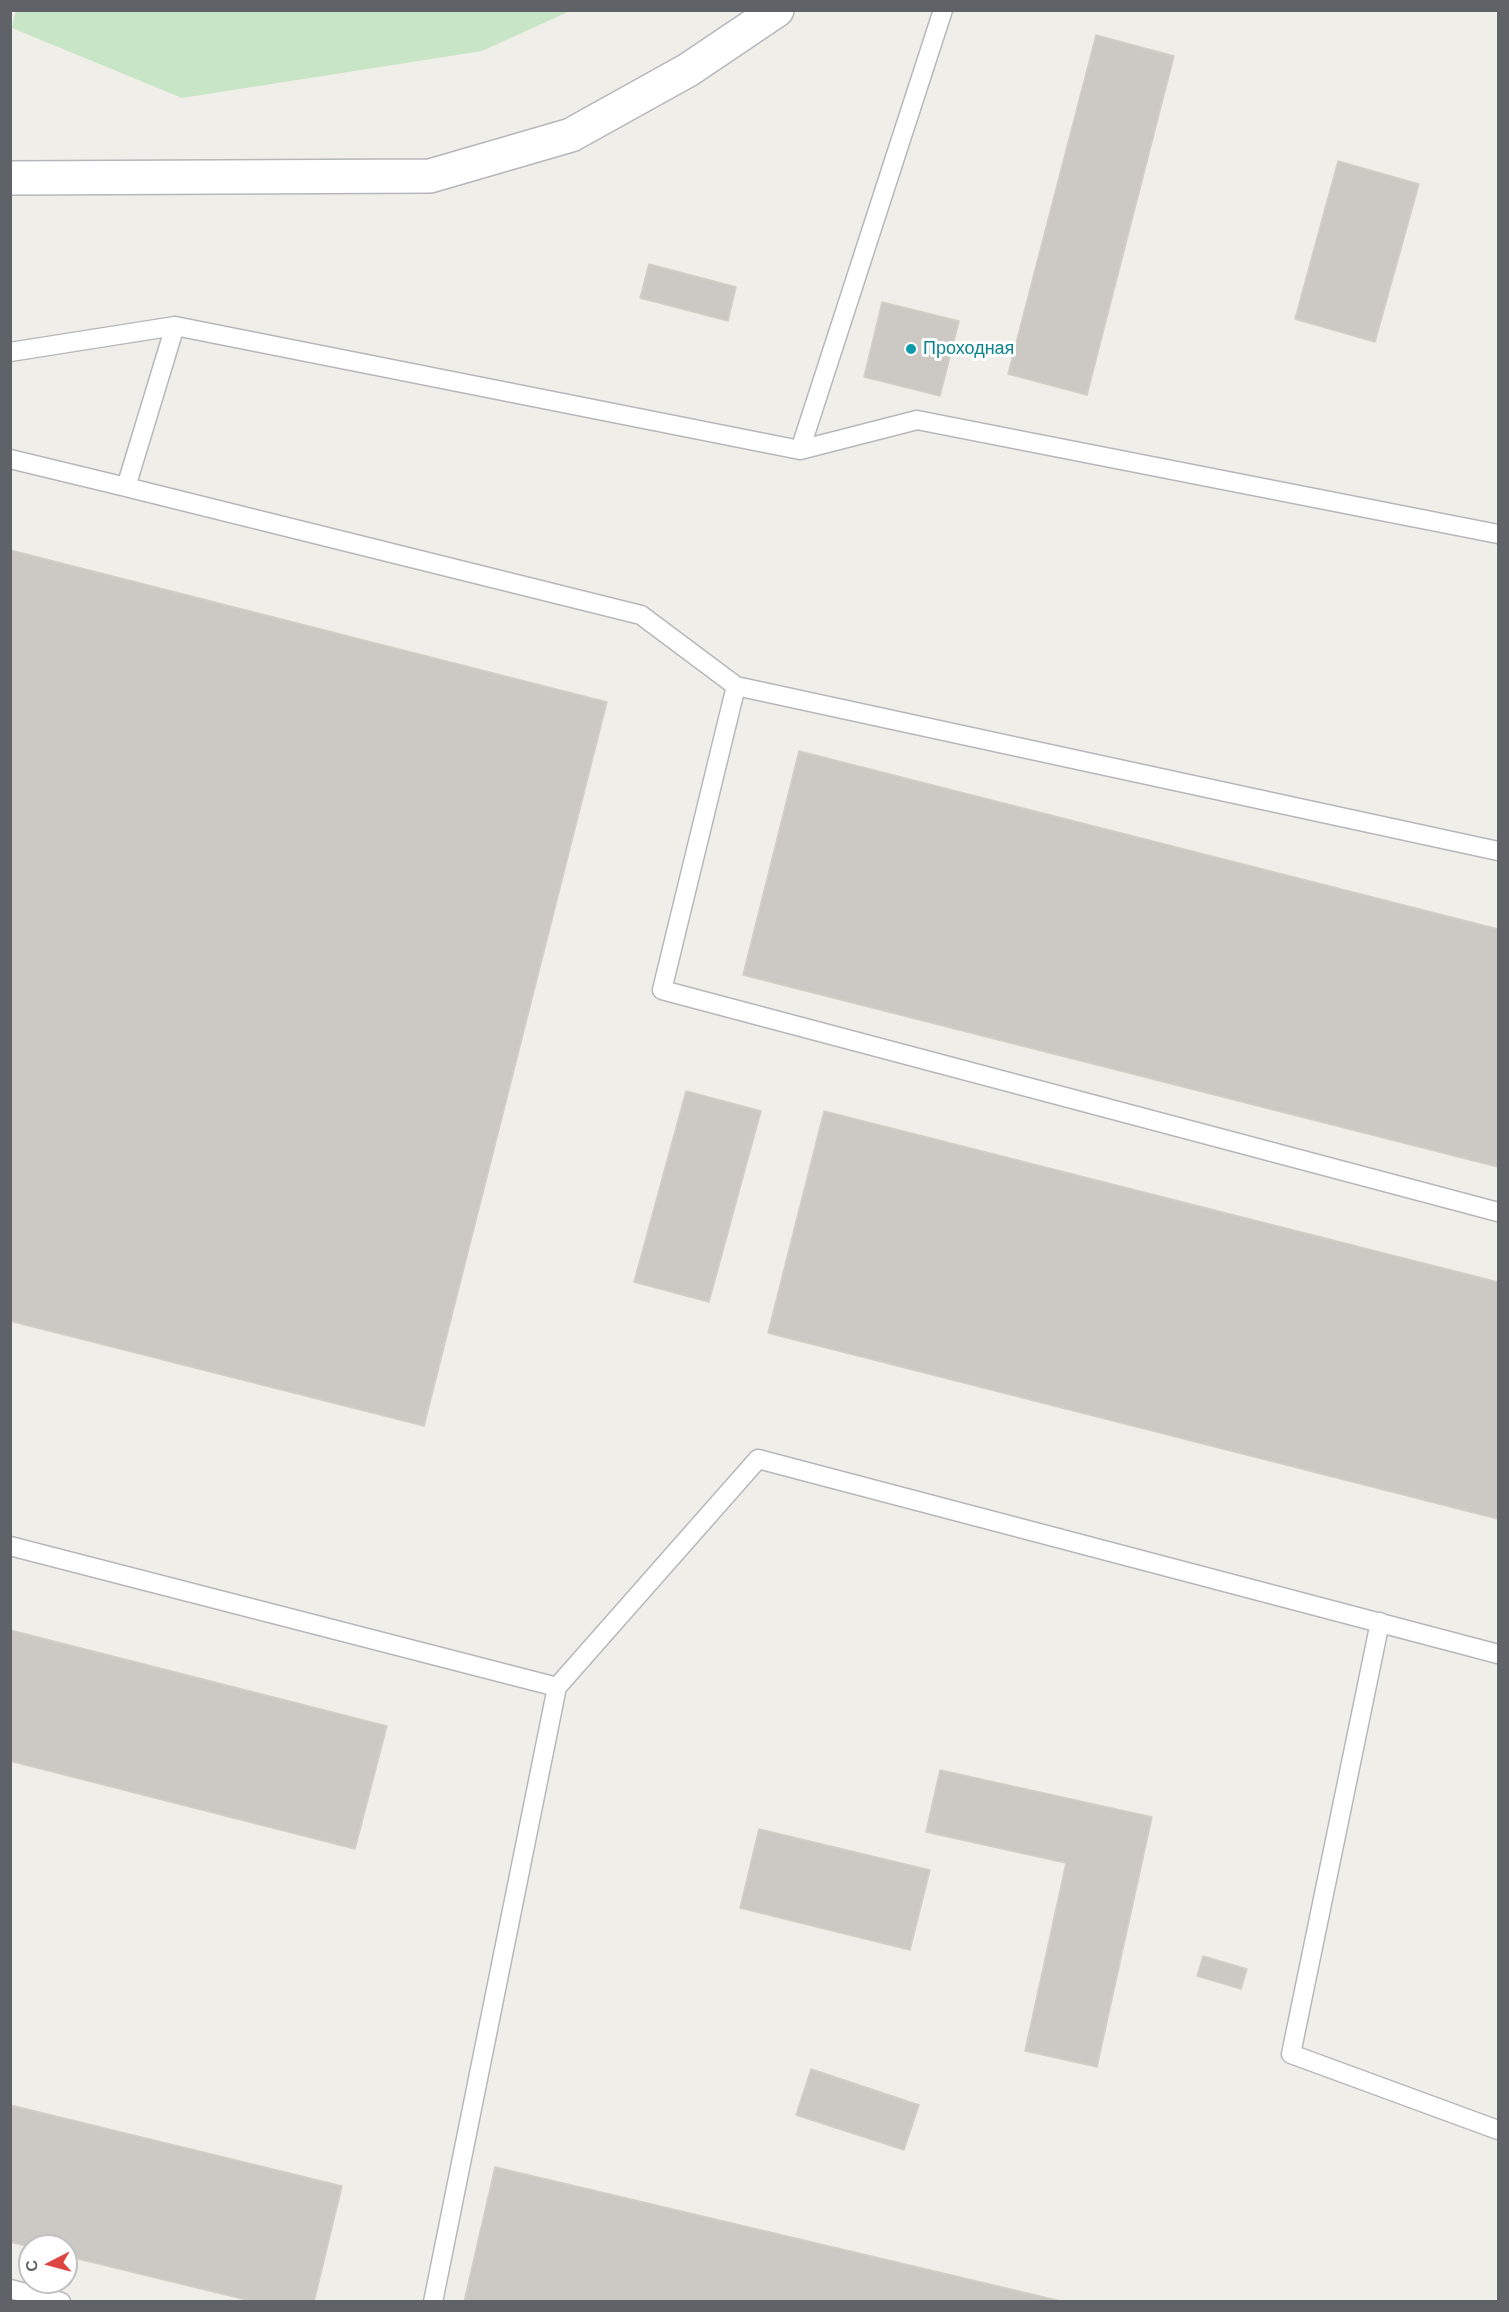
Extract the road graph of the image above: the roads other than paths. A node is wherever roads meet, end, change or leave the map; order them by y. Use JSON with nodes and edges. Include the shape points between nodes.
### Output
{"nodes":[{"id":1,"x":777,"y":10,"type":"edge"},
{"id":2,"x":943,"y":10,"type":"edge"},
{"id":3,"x":10,"y":178,"type":"edge"},
{"id":4,"x":176,"y":326,"type":"junction"},
{"id":5,"x":10,"y":352,"type":"edge"},
{"id":6,"x":800,"y":450,"type":"junction"},
{"id":7,"x":10,"y":459,"type":"edge"},
{"id":8,"x":126,"y":487,"type":"junction"},
{"id":9,"x":1498,"y":534,"type":"edge"},
{"id":10,"x":736,"y":686,"type":"junction"},
{"id":11,"x":1498,"y":851,"type":"edge"},
{"id":12,"x":1498,"y":1212,"type":"edge"},
{"id":13,"x":10,"y":1546,"type":"edge"},
{"id":14,"x":1380,"y":1622,"type":"junction"},
{"id":15,"x":1498,"y":1654,"type":"edge"},
{"id":16,"x":557,"y":1687,"type":"junction"},
{"id":17,"x":1498,"y":2130,"type":"edge"},
{"id":18,"x":10,"y":2289,"type":"edge"},
{"id":19,"x":61,"y":2301,"type":"edge"},
{"id":20,"x":433,"y":2301,"type":"edge"}],
"edges":[{"from":1,"to":3,"type":"street","via":[[688,70],[571,135],[430,176]]},
{"from":2,"to":6,"type":"lane"},
{"from":4,"to":5,"type":"lane"},
{"from":4,"to":6,"type":"lane"},
{"from":4,"to":8,"type":"lane"},
{"from":6,"to":9,"type":"lane","via":[[917,420]]},
{"from":7,"to":8,"type":"lane"},
{"from":8,"to":10,"type":"lane","via":[[641,615]]},
{"from":10,"to":11,"type":"lane"},
{"from":10,"to":12,"type":"lane","via":[[662,990]]},
{"from":13,"to":16,"type":"lane"},
{"from":14,"to":15,"type":"lane"},
{"from":14,"to":16,"type":"lane","via":[[758,1460]]},
{"from":14,"to":17,"type":"lane","via":[[1291,2054]]},
{"from":16,"to":20,"type":"lane"},
{"from":18,"to":19,"type":"lane"}]}
